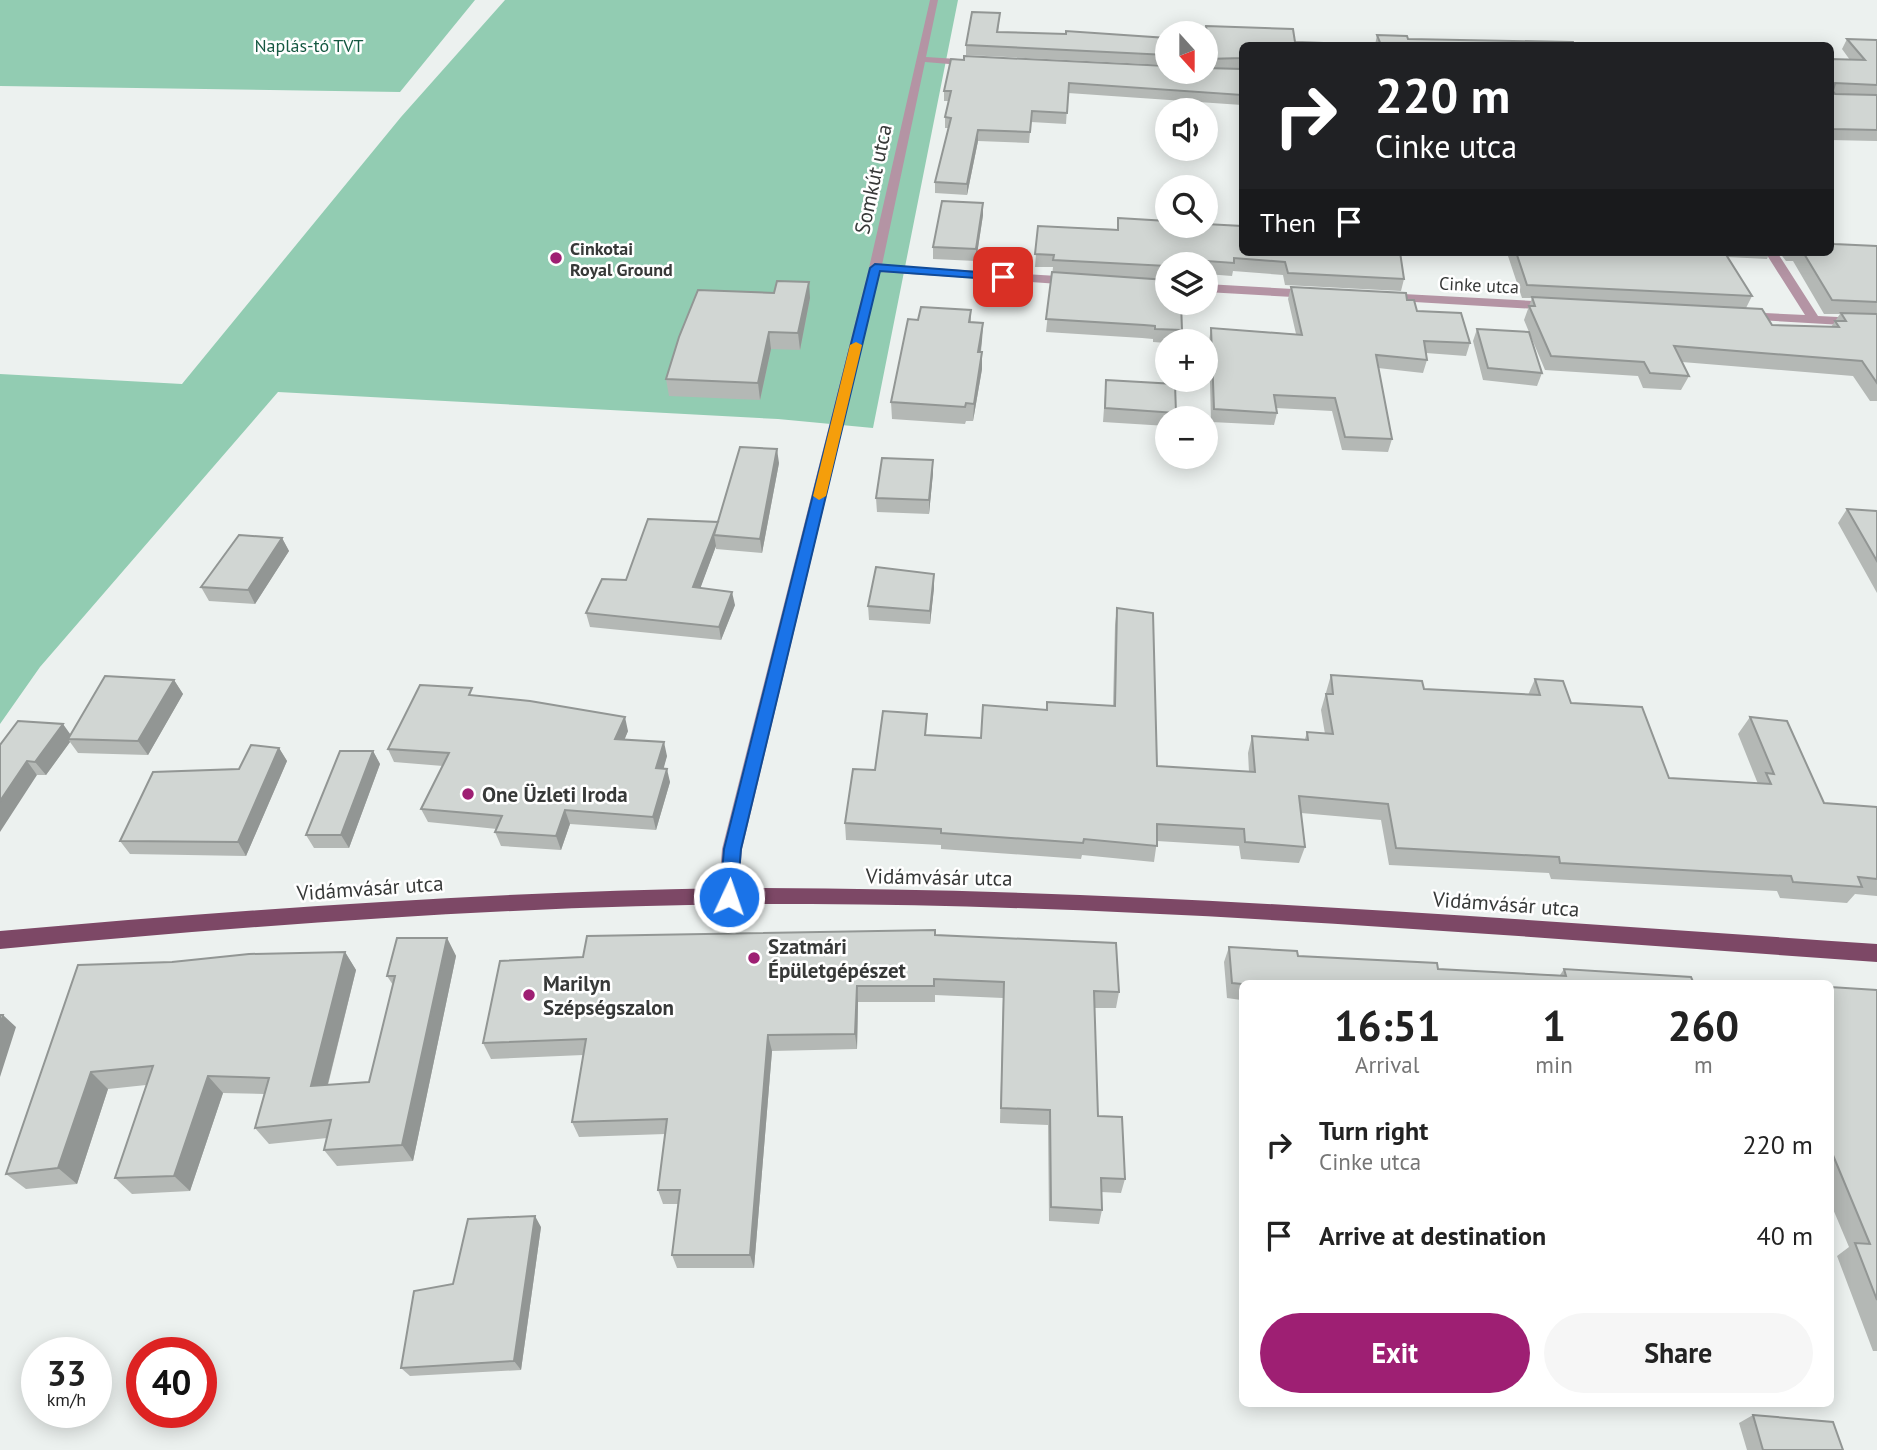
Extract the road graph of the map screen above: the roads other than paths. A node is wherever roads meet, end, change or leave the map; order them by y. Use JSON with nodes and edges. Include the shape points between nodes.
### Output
{"nodes":[{"id":1,"x":934,"y":0,"type":"edge"},
{"id":2,"x":921,"y":59,"type":"junction"},
{"id":3,"x":989,"y":64,"type":"edge"},
{"id":4,"x":1774,"y":256,"type":"edge"},
{"id":5,"x":875,"y":268,"type":"junction"},
{"id":6,"x":1083,"y":282,"type":"edge"},
{"id":7,"x":1218,"y":289,"type":"edge"},
{"id":8,"x":1325,"y":294,"type":"edge"},
{"id":9,"x":1364,"y":296,"type":"edge"},
{"id":10,"x":1572,"y":307,"type":"edge"},
{"id":11,"x":1737,"y":316,"type":"edge"},
{"id":12,"x":1814,"y":320,"type":"junction"},
{"id":13,"x":1877,"y":323,"type":"edge"},
{"id":14,"x":729,"y":897,"type":"junction"},
{"id":15,"x":0,"y":940,"type":"edge"},
{"id":16,"x":1877,"y":953,"type":"edge"}],
"edges":[{"from":1,"to":2,"type":"street","name":"Somkút utca"},
{"from":2,"to":3,"type":"street"},
{"from":2,"to":5,"type":"street","name":"Somkút utca"},
{"from":4,"to":12,"type":"street"},
{"from":5,"to":6,"type":"street"},
{"from":5,"to":14,"type":"street","name":"Somkút utca","via":[[732,849]]},
{"from":7,"to":8,"type":"street"},
{"from":9,"to":10,"type":"street","name":"Cinke utca"},
{"from":11,"to":12,"type":"street"},
{"from":12,"to":13,"type":"street"},
{"from":14,"to":15,"type":"main road","name":"Vidámvásár utca","via":[[406,907]]},
{"from":14,"to":16,"type":"main road","name":"Vidámvásár utca","via":[[1058,901]]}]}
